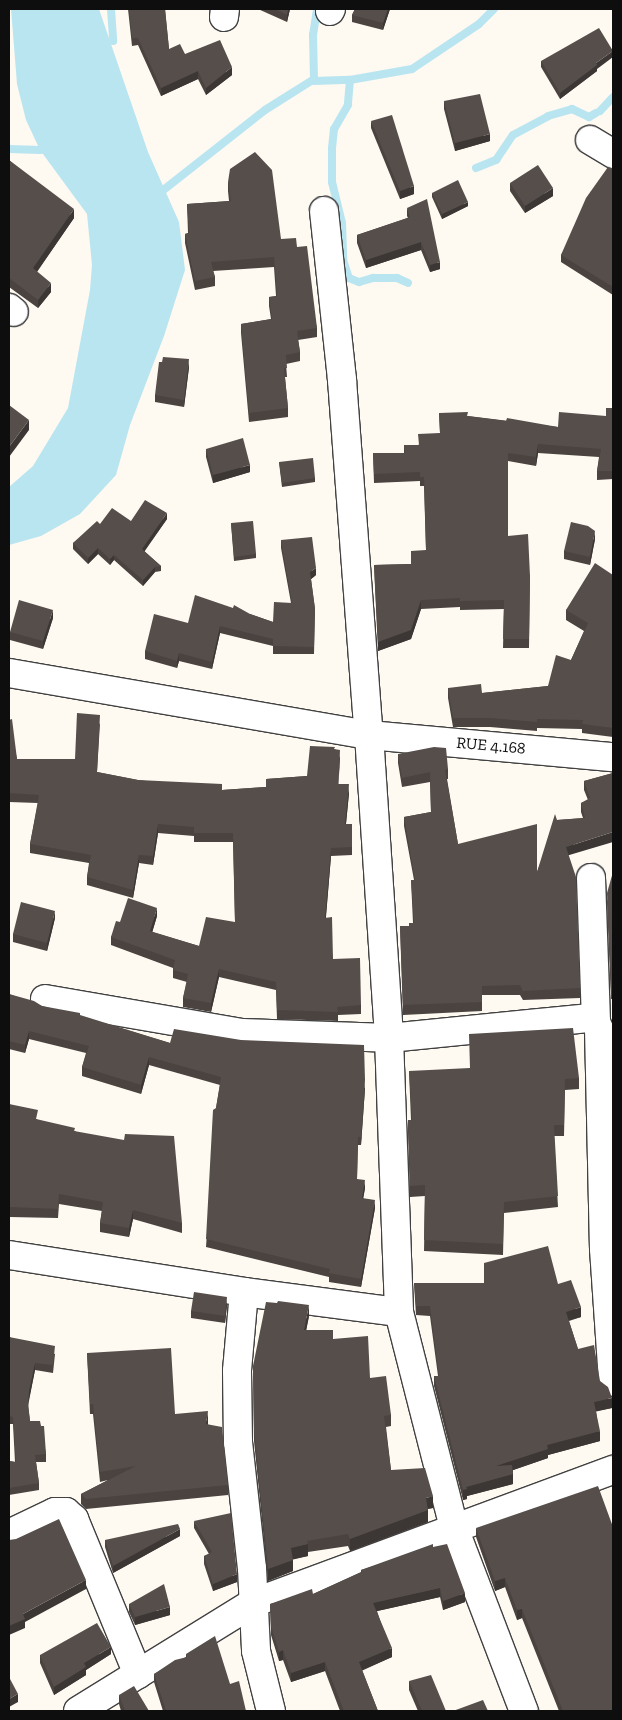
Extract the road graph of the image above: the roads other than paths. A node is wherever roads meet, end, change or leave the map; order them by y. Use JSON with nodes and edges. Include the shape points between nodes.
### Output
{"nodes":[{"id":1,"x":590,"y":140,"type":"dead end"},
{"id":2,"x":613,"y":154,"type":"edge"},
{"id":3,"x":324,"y":211,"type":"dead end"},
{"id":4,"x":9,"y":673,"type":"edge"},
{"id":5,"x":369,"y":735,"type":"junction"},
{"id":6,"x":613,"y":757,"type":"edge"},
{"id":7,"x":591,"y":878,"type":"dead end"},
{"id":8,"x":45,"y":999,"type":"dead end"},
{"id":9,"x":596,"y":1022,"type":"junction"},
{"id":10,"x":389,"y":1038,"type":"junction"},
{"id":11,"x":9,"y":1255,"type":"edge"},
{"id":12,"x":244,"y":1292,"type":"junction"},
{"id":13,"x":399,"y":1312,"type":"junction"},
{"id":14,"x":613,"y":1382,"type":"edge"},
{"id":15,"x":613,"y":1470,"type":"edge"},
{"id":16,"x":454,"y":1528,"type":"junction"},
{"id":17,"x":9,"y":1534,"type":"edge"},
{"id":18,"x":253,"y":1603,"type":"junction"},
{"id":19,"x":138,"y":1674,"type":"junction"},
{"id":20,"x":78,"y":1711,"type":"edge"},
{"id":21,"x":271,"y":1711,"type":"edge"},
{"id":22,"x":524,"y":1711,"type":"edge"}],
"edges":[{"from":1,"to":2,"type":"street"},
{"from":3,"to":5,"type":"street","via":[[342,380]]},
{"from":4,"to":5,"type":"street","name":"RUE 4.168"},
{"from":5,"to":6,"type":"street","name":"RUE 4.168"},
{"from":5,"to":10,"type":"street"},
{"from":7,"to":9,"type":"street"},
{"from":8,"to":10,"type":"street","via":[[242,1033]]},
{"from":9,"to":10,"type":"street","via":[[588,1018]]},
{"from":9,"to":14,"type":"street","via":[[599,1030],[604,1249]]},
{"from":10,"to":13,"type":"street"},
{"from":11,"to":12,"type":"street"},
{"from":12,"to":13,"type":"street"},
{"from":12,"to":18,"type":"street","via":[[237,1371],[238,1442]]},
{"from":13,"to":16,"type":"street"},
{"from":15,"to":16,"type":"street"},
{"from":16,"to":18,"type":"street"},
{"from":16,"to":22,"type":"street"},
{"from":17,"to":19,"type":"street","via":[[56,1512],[66,1512],[74,1519]]},
{"from":18,"to":19,"type":"street"},
{"from":18,"to":21,"type":"street","via":[[256,1651]]},
{"from":19,"to":20,"type":"street"}]}
